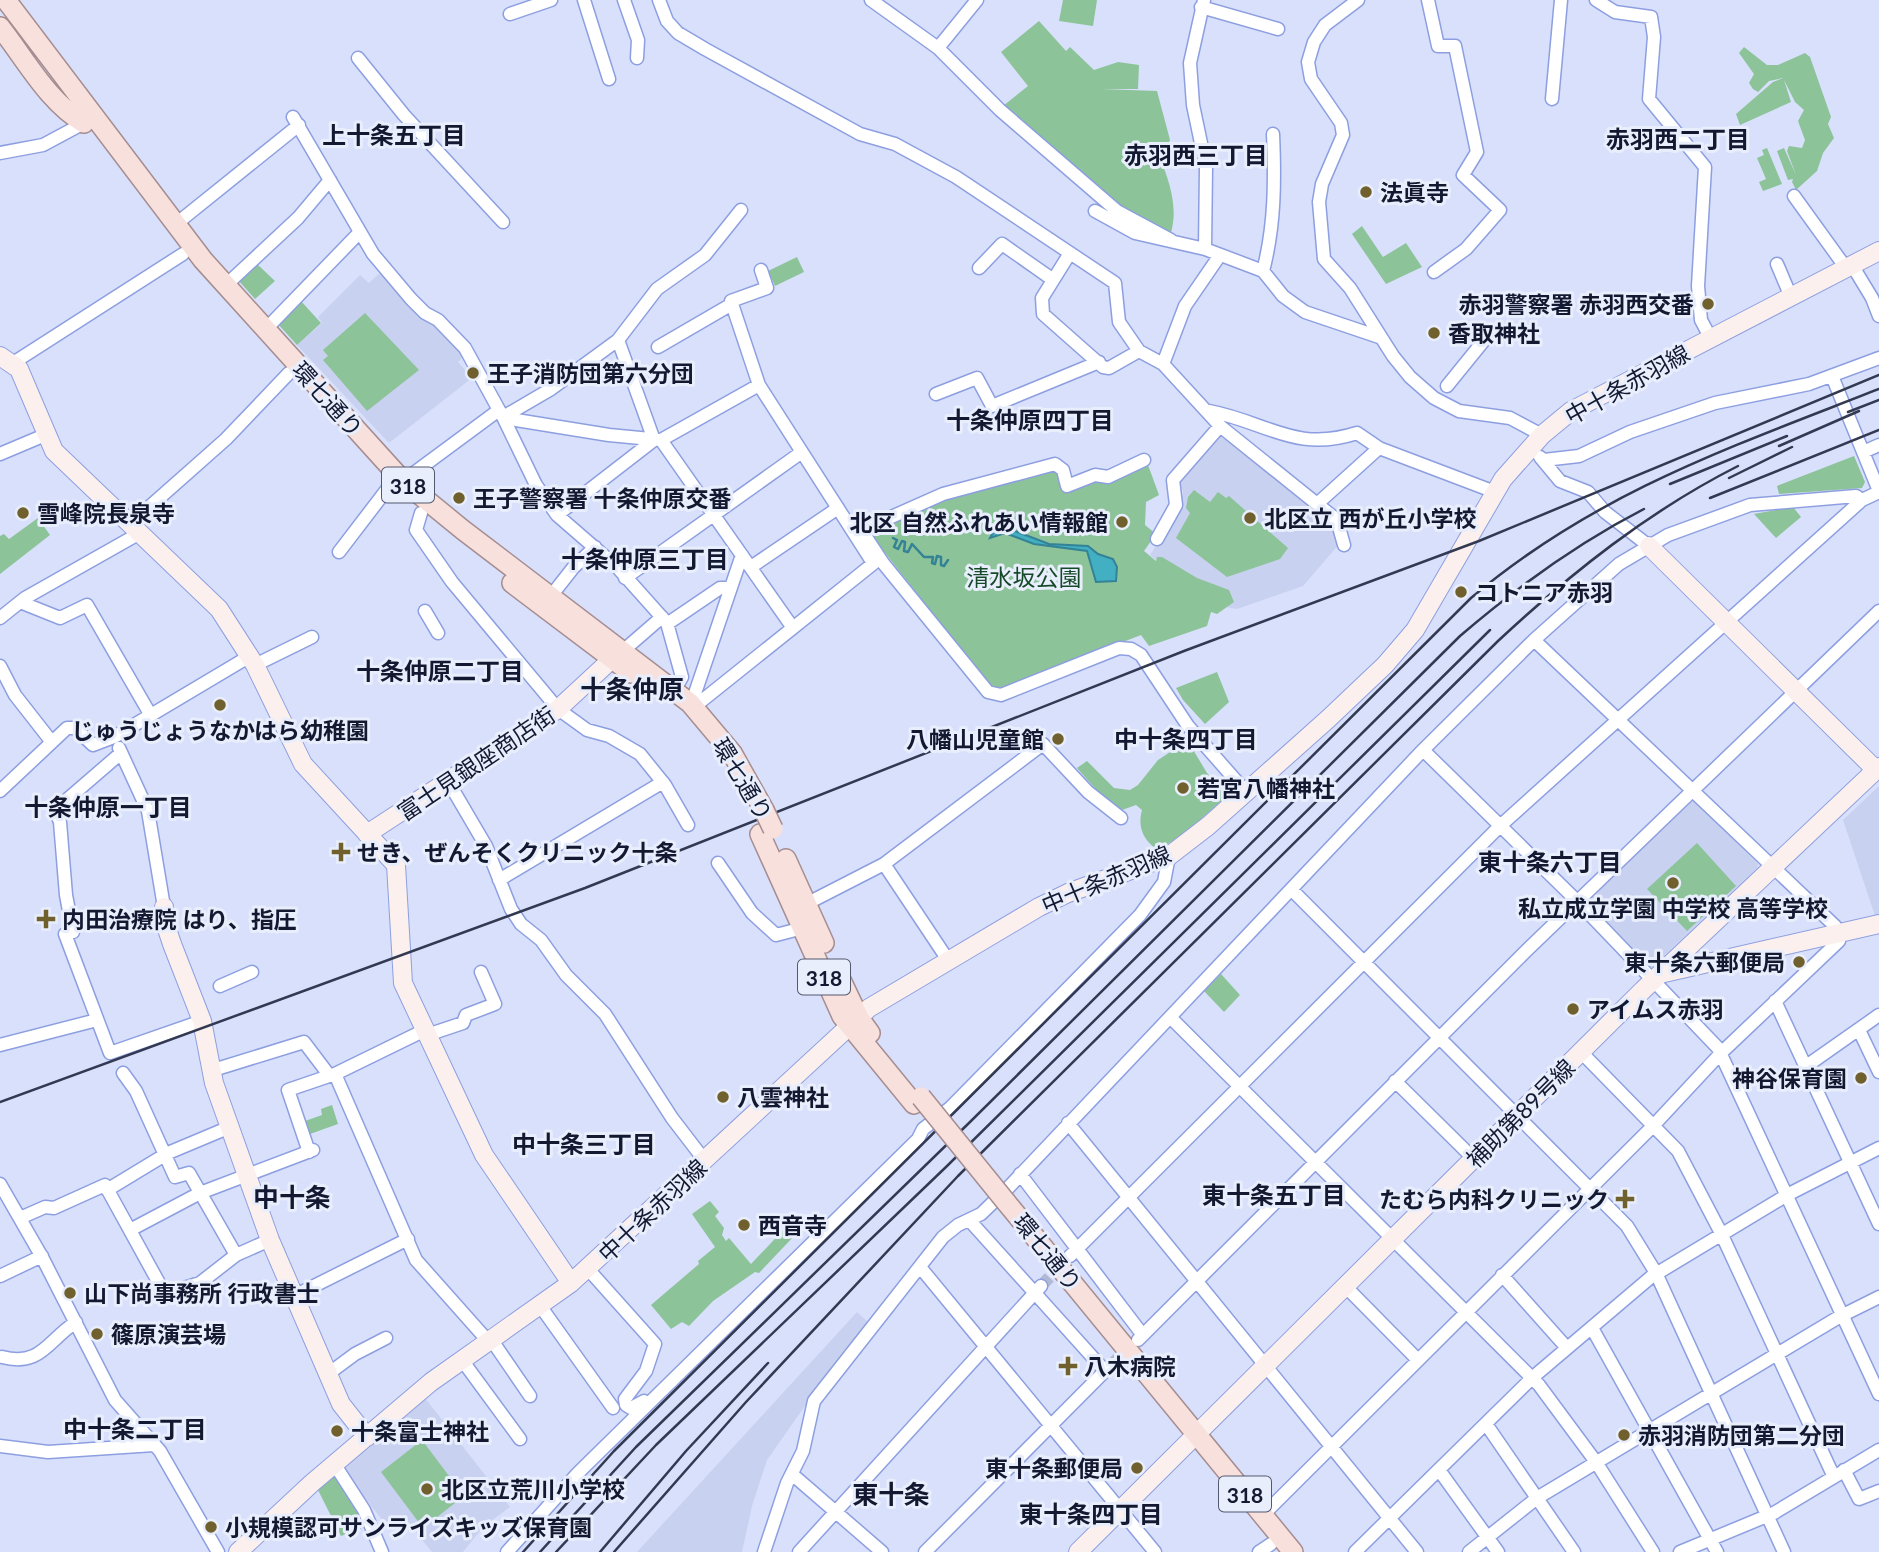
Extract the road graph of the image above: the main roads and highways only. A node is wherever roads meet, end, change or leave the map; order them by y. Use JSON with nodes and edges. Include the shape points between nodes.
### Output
{"nodes":[{"id":1,"x":6,"y":0,"type":"edge"},
{"id":2,"x":19,"y":0,"type":"edge"},
{"id":3,"x":0,"y":11,"type":"edge"},
{"id":4,"x":0,"y":27,"type":"edge"},
{"id":5,"x":88,"y":118,"type":"junction"},
{"id":6,"x":397,"y":482,"type":"junction"},
{"id":7,"x":617,"y":655,"type":"junction"},
{"id":8,"x":762,"y":822,"type":"junction"},
{"id":9,"x":854,"y":1022,"type":"junction"},
{"id":10,"x":1193,"y":1440,"type":"junction"},
{"id":11,"x":1270,"y":1549,"type":"edge"},
{"id":12,"x":1293,"y":1552,"type":"edge"}],
"edges":[{"from":1,"to":5,"type":"main road","name":"環七通り","number":"318"},
{"from":2,"to":5,"type":"main road","via":[[80,83]]},
{"from":3,"to":5,"type":"main road","name":"環七通り","number":"318"},
{"from":4,"to":5,"type":"main road","via":[[68,114]]},
{"from":5,"to":6,"type":"main road","name":"環七通り","number":"318","via":[[225,286]]},
{"from":5,"to":6,"type":"main road","name":"環七通り","number":"318","via":[[183,254],[289,373]]},
{"from":6,"to":7,"type":"main road","name":"環七通り","number":"318","via":[[551,596]]},
{"from":6,"to":7,"type":"main road","name":"環七通り","number":"318","via":[[419,522]]},
{"from":7,"to":8,"type":"main road","name":"環七通り","number":"318","via":[[704,737]]},
{"from":7,"to":8,"type":"main road","name":"環七通り","number":"318","via":[[693,706],[732,753]]},
{"from":8,"to":9,"type":"main road","name":"環七通り","number":"318","via":[[807,904]]},
{"from":8,"to":9,"type":"main road","name":"環七通り","number":"318","via":[[803,928]]},
{"from":9,"to":10,"type":"main road","name":"環七通り","number":"318","bridge":true},
{"from":10,"to":11,"type":"main road","name":"環七通り","number":"318"},
{"from":10,"to":12,"type":"main road","name":"環七通り","number":"318"}]}
